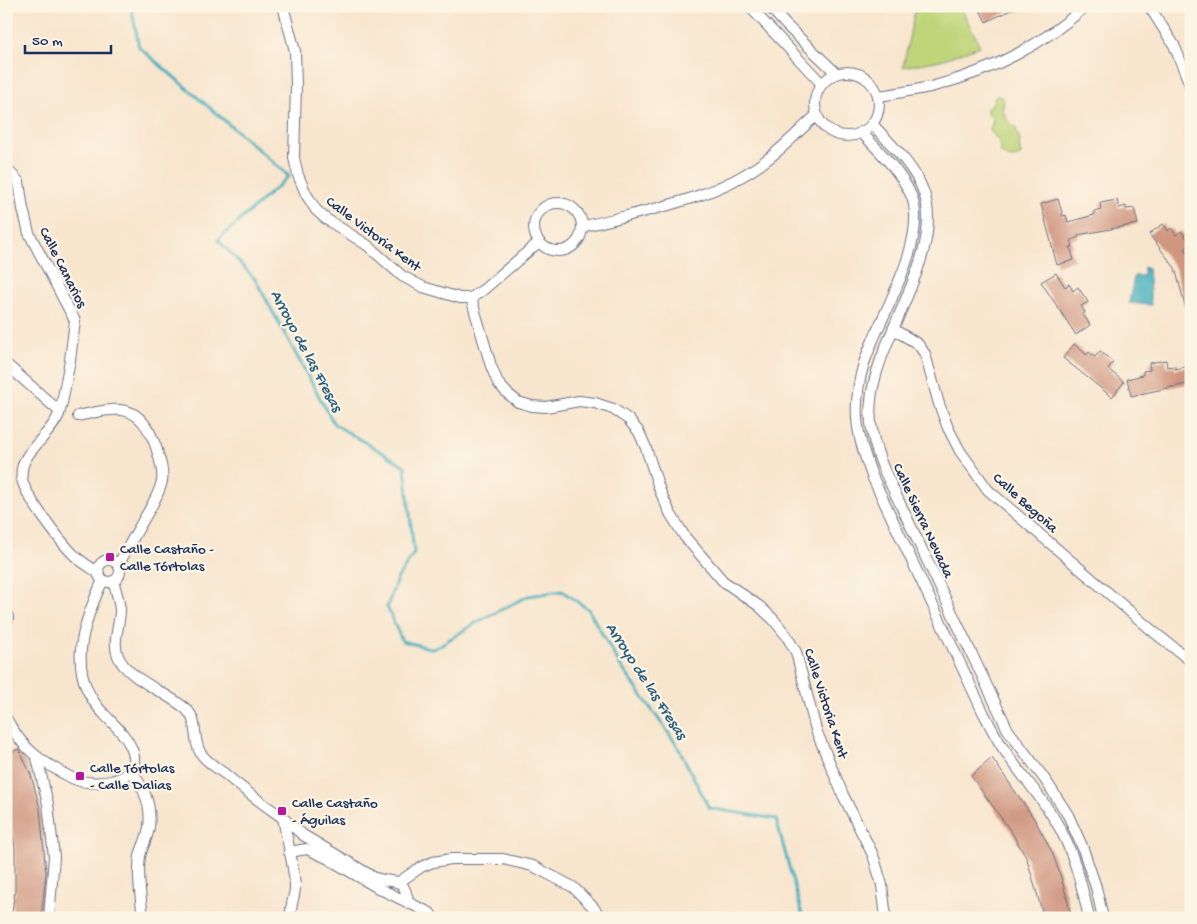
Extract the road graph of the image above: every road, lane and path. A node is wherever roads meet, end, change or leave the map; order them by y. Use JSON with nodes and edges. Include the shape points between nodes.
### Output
{"nodes":[{"id":1,"x":283,"y":6,"type":"edge"},
{"id":2,"x":749,"y":6,"type":"edge"},
{"id":3,"x":769,"y":6,"type":"edge"},
{"id":4,"x":1086,"y":6,"type":"edge"},
{"id":5,"x":1149,"y":6,"type":"edge"},
{"id":6,"x":836,"y":73,"type":"junction"},
{"id":7,"x":822,"y":84,"type":"junction"},
{"id":8,"x":1191,"y":86,"type":"edge"},
{"id":9,"x":878,"y":96,"type":"junction"},
{"id":10,"x":817,"y":115,"type":"junction"},
{"id":11,"x":872,"y":124,"type":"junction"},
{"id":12,"x":861,"y":132,"type":"junction"},
{"id":13,"x":6,"y":168,"type":"edge"},
{"id":14,"x":582,"y":227,"type":"junction"},
{"id":15,"x":539,"y":242,"type":"junction"},
{"id":16,"x":470,"y":298,"type":"junction"},
{"id":17,"x":893,"y":329,"type":"junction"},
{"id":18,"x":6,"y":364,"type":"edge"},
{"id":19,"x":59,"y":414,"type":"junction"},
{"id":20,"x":78,"y":416,"type":"dead end"},
{"id":21,"x":118,"y":565,"type":"junction"},
{"id":22,"x":105,"y":578,"type":"junction"},
{"id":23,"x":6,"y":613,"type":"edge"},
{"id":24,"x":6,"y":629,"type":"edge"},
{"id":25,"x":1191,"y":661,"type":"edge"},
{"id":26,"x":6,"y":718,"type":"edge"},
{"id":27,"x":37,"y":758,"type":"junction"},
{"id":28,"x":130,"y":770,"type":"junction"},
{"id":29,"x":283,"y":818,"type":"junction"},
{"id":30,"x":289,"y":852,"type":"junction"},
{"id":31,"x":399,"y":882,"type":"junction"},
{"id":32,"x":409,"y":904,"type":"junction"},
{"id":33,"x":49,"y":918,"type":"edge"},
{"id":34,"x":143,"y":918,"type":"edge"},
{"id":35,"x":291,"y":918,"type":"edge"},
{"id":36,"x":433,"y":918,"type":"edge"},
{"id":37,"x":601,"y":918,"type":"edge"},
{"id":38,"x":886,"y":918,"type":"edge"},
{"id":39,"x":1089,"y":918,"type":"edge"},
{"id":40,"x":1103,"y":918,"type":"edge"}],
"edges":[{"from":1,"to":16,"type":"street","name":"Calle Victoria Kent","via":[[295,51],[294,158],[298,175],[316,210],[367,245],[402,276],[442,294]]},
{"from":2,"to":7,"type":"street"},
{"from":3,"to":6,"type":"street"},
{"from":4,"to":9,"type":"street","via":[[1038,43],[981,72],[937,85]]},
{"from":5,"to":8,"type":"street","via":[[1174,44]]},
{"from":6,"to":7,"type":"street"},
{"from":6,"to":9,"type":"street","via":[[860,74],[871,82]]},
{"from":7,"to":10,"type":"street","via":[[816,94]]},
{"from":9,"to":11,"type":"street","via":[[877,116]]},
{"from":10,"to":12,"type":"street","via":[[823,126],[832,132],[847,136]]},
{"from":10,"to":14,"type":"street","via":[[766,161],[717,190]]},
{"from":11,"to":12,"type":"street"},
{"from":11,"to":17,"type":"street","name":"Calle Sierra Nevada","via":[[917,177],[928,210],[923,254]]},
{"from":12,"to":39,"type":"street","name":"Calle Sierra Nevada","via":[[904,183],[911,196],[915,221],[911,250],[868,351],[860,378],[857,427],[862,449],[984,714],[1004,750],[1056,822],[1070,852]]},
{"from":13,"to":19,"type":"street","name":"Calle Canarios","via":[[19,182],[29,234],[75,321]]},
{"from":14,"to":15,"type":"street","via":[[578,241],[566,250],[552,250]]},
{"from":14,"to":15,"type":"street","via":[[573,209],[553,204],[537,216],[534,230]]},
{"from":15,"to":16,"type":"street"},
{"from":16,"to":38,"type":"street","name":"Calle Victoria Kent","via":[[491,366],[498,383],[507,393],[518,402],[532,406],[579,401],[595,403],[628,419],[639,432],[660,491],[686,537],[723,581],[759,606],[786,635],[796,652],[816,730],[873,855],[882,885]]},
{"from":17,"to":25,"type":"street","name":"Calle Begoña","via":[[918,344],[925,354],[948,428],[988,490]]},
{"from":17,"to":40,"type":"street","name":"Calle Sierra Nevada","via":[[881,355],[870,402],[875,446],[1008,730],[1068,815],[1096,887]]},
{"from":18,"to":19,"type":"street"},
{"from":19,"to":22,"type":"street","via":[[25,460],[22,479],[26,490],[62,542]]},
{"from":20,"to":21,"type":"street","via":[[112,409],[127,410],[141,418],[159,457],[162,479],[158,495]]},
{"from":21,"to":22,"type":"street","via":[[118,576]]},
{"from":21,"to":22,"type":"street","via":[[112,561],[100,565]]},
{"from":22,"to":28,"type":"street","via":[[85,622],[81,671],[86,690],[130,743],[134,760]]},
{"from":22,"to":29,"type":"street","via":[[118,595],[120,612],[116,644],[117,655],[123,664],[188,711],[194,721],[200,751],[208,761]]},
{"from":23,"to":24,"type":"street"},
{"from":26,"to":27,"type":"street"},
{"from":27,"to":28,"type":"street","via":[[76,781],[93,784],[116,780]]},
{"from":27,"to":33,"type":"street","via":[[48,804],[54,857]]},
{"from":28,"to":34,"type":"street","via":[[149,802],[149,828],[140,856]]},
{"from":29,"to":30,"type":"street"},
{"from":29,"to":31,"type":"street","via":[[303,835],[375,878]]},
{"from":30,"to":32,"type":"street","via":[[307,849],[314,852]]},
{"from":30,"to":35,"type":"street","via":[[295,890]]},
{"from":31,"to":32,"type":"street","via":[[407,892]]},
{"from":31,"to":37,"type":"street","via":[[434,862],[503,859],[533,866],[573,887]]},
{"from":32,"to":36,"type":"street","via":[[430,913]]}]}
